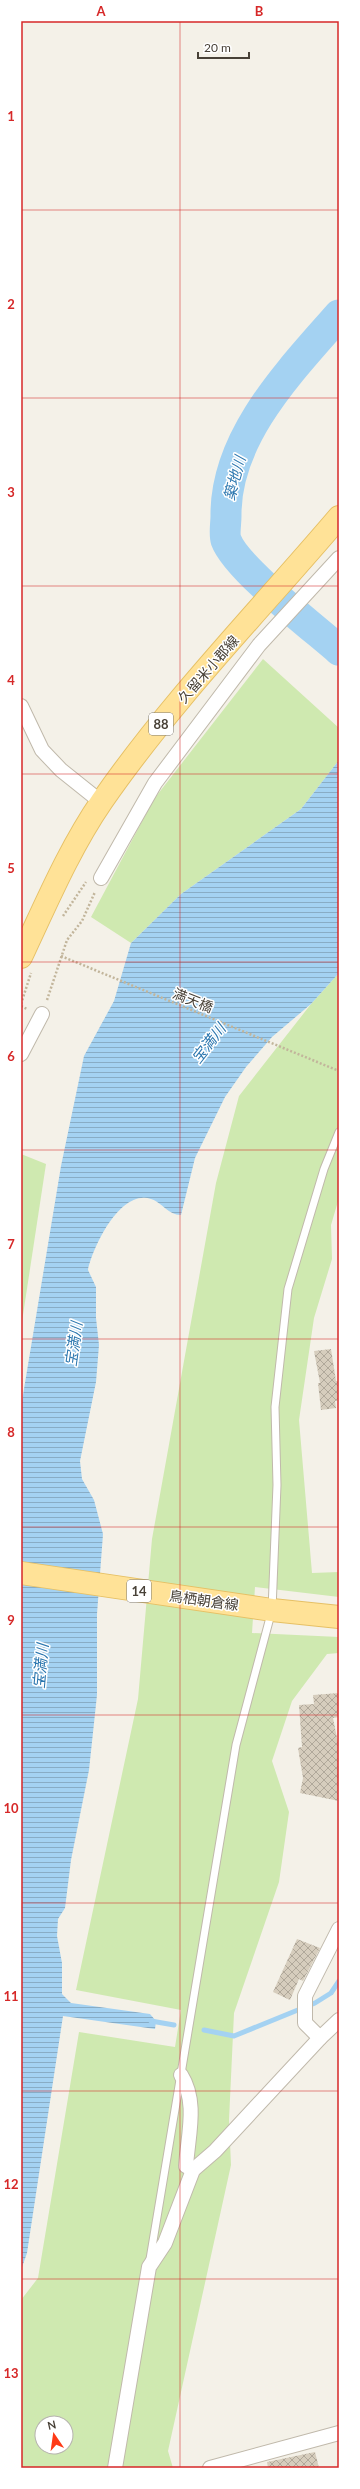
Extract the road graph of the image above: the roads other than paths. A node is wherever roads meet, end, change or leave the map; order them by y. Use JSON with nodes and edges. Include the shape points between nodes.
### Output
{"nodes":[{"id":1,"x":339,"y":517,"type":"edge"},
{"id":2,"x":339,"y":558,"type":"edge"},
{"id":3,"x":21,"y":706,"type":"edge"},
{"id":4,"x":101,"y":802,"type":"junction"},
{"id":5,"x":101,"y":878,"type":"road end"},
{"id":6,"x":27,"y":963,"type":"edge"},
{"id":7,"x":42,"y":1014,"type":"road end"},
{"id":8,"x":21,"y":1054,"type":"edge"},
{"id":9,"x":339,"y":1132,"type":"edge"},
{"id":10,"x":21,"y":1574,"type":"edge"},
{"id":11,"x":265,"y":1609,"type":"junction"},
{"id":12,"x":339,"y":1617,"type":"edge"},
{"id":13,"x":339,"y":1929,"type":"edge"},
{"id":14,"x":339,"y":2020,"type":"edge"},
{"id":15,"x":320,"y":2038,"type":"junction"},
{"id":16,"x":181,"y":2075,"type":"junction"},
{"id":17,"x":193,"y":2170,"type":"junction"},
{"id":18,"x":149,"y":2267,"type":"junction"},
{"id":19,"x":339,"y":2433,"type":"edge"},
{"id":20,"x":115,"y":2468,"type":"edge"},
{"id":21,"x":210,"y":2468,"type":"edge"}],
"edges":[{"from":1,"to":4,"type":"main road","name":"久留米小郡線","number":"88","via":[[145,742]]},
{"from":2,"to":5,"type":"street","via":[[259,645],[155,783]]},
{"from":3,"to":4,"type":"street","via":[[42,750],[61,770]]},
{"from":4,"to":6,"type":"main road","name":"久留米小郡線","number":"88","via":[[64,866]]},
{"from":7,"to":8,"type":"street"},
{"from":9,"to":11,"type":"lane","via":[[324,1169],[288,1289],[275,1406],[277,1485]]},
{"from":10,"to":11,"type":"main road","name":"鳥栖朝倉線","number":"14"},
{"from":11,"to":12,"type":"main road","name":"鳥栖朝倉線","number":"14"},
{"from":11,"to":16,"type":"lane","via":[[236,1745]]},
{"from":13,"to":15,"type":"street","via":[[305,1996],[305,2024]]},
{"from":14,"to":15,"type":"street"},
{"from":15,"to":17,"type":"street","via":[[215,2151]]},
{"from":16,"to":17,"type":"street","via":[[188,2085],[191,2106],[186,2166]]},
{"from":16,"to":18,"type":"lane"},
{"from":17,"to":18,"type":"street","via":[[165,2243]]},
{"from":18,"to":20,"type":"street"},
{"from":19,"to":21,"type":"street"}]}
